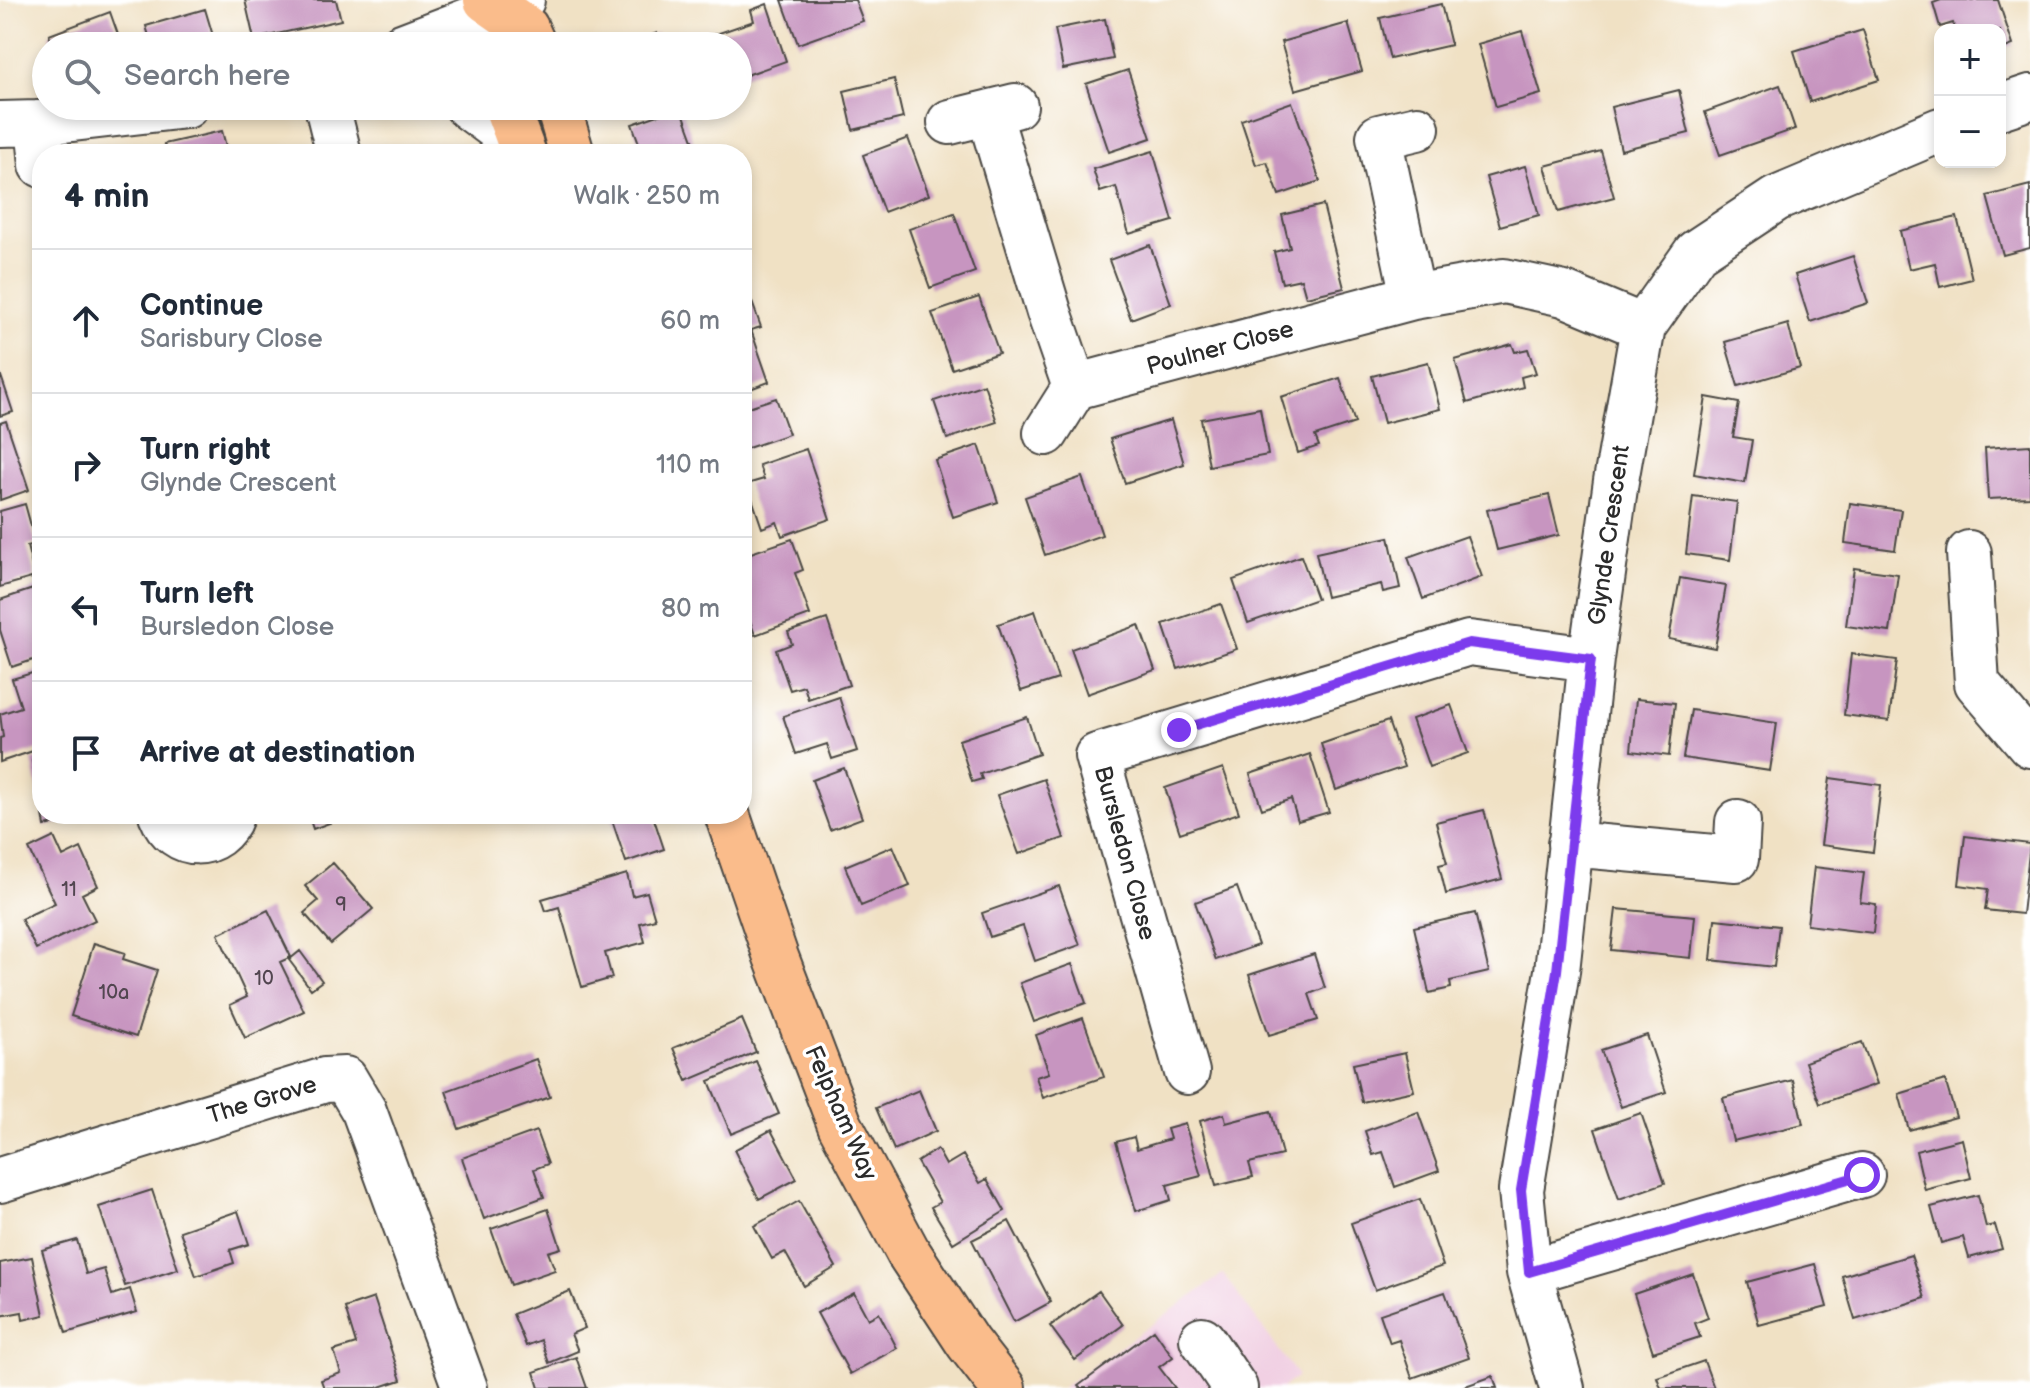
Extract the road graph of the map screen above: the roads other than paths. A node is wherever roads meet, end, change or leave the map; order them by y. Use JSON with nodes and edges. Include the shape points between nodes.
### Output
{"nodes":[{"id":1,"x":499,"y":11,"type":"edge"},
{"id":2,"x":441,"y":32,"type":"edge"},
{"id":3,"x":528,"y":32,"type":"edge"},
{"id":4,"x":2030,"y":97,"type":"edge"},
{"id":5,"x":2006,"y":105,"type":"edge"},
{"id":6,"x":985,"y":114,"type":"dead end"},
{"id":7,"x":48,"y":120,"type":"edge"},
{"id":8,"x":330,"y":120,"type":"edge"},
{"id":9,"x":486,"y":120,"type":"edge"},
{"id":10,"x":511,"y":120,"type":"edge"},
{"id":11,"x":562,"y":120,"type":"edge"},
{"id":12,"x":19,"y":123,"type":"edge"},
{"id":13,"x":1398,"y":132,"type":"dead end"},
{"id":14,"x":1934,"y":133,"type":"edge"},
{"id":15,"x":336,"y":144,"type":"edge"},
{"id":16,"x":512,"y":144,"type":"edge"},
{"id":17,"x":519,"y":144,"type":"edge"},
{"id":18,"x":569,"y":144,"type":"edge"},
{"id":19,"x":32,"y":147,"type":"edge"},
{"id":20,"x":1413,"y":297,"type":"junction"},
{"id":21,"x":1643,"y":327,"type":"junction"},
{"id":22,"x":1075,"y":387,"type":"junction"},
{"id":23,"x":1046,"y":433,"type":"dead end"},
{"id":24,"x":1969,"y":553,"type":"dead end"},
{"id":25,"x":1591,"y":659,"type":"junction"},
{"id":26,"x":2030,"y":745,"type":"edge"},
{"id":27,"x":1738,"y":822,"type":"dead end"},
{"id":28,"x":167,"y":824,"type":"edge"},
{"id":29,"x":226,"y":824,"type":"edge"},
{"id":30,"x":730,"y":824,"type":"edge"},
{"id":31,"x":1570,"y":844,"type":"junction"},
{"id":32,"x":1187,"y":1072,"type":"dead end"},
{"id":33,"x":1862,"y":1175,"type":"dead end"},
{"id":34,"x":0,"y":1180,"type":"edge"},
{"id":35,"x":1529,"y":1272,"type":"junction"},
{"id":36,"x":1202,"y":1339,"type":"dead end"},
{"id":37,"x":465,"y":1388,"type":"edge"},
{"id":38,"x":1003,"y":1388,"type":"edge"},
{"id":39,"x":1235,"y":1388,"type":"edge"},
{"id":40,"x":1562,"y":1388,"type":"edge"}],
"edges":[{"from":1,"to":2,"type":"street"},
{"from":1,"to":3,"type":"main road"},
{"from":4,"to":5,"type":"street"},
{"from":6,"to":22,"type":"street"},
{"from":7,"to":12,"type":"street"},
{"from":8,"to":15,"type":"street"},
{"from":9,"to":16,"type":"street"},
{"from":10,"to":17,"type":"main road"},
{"from":11,"to":18,"type":"main road"},
{"from":12,"to":19,"type":"street"},
{"from":13,"to":20,"type":"street"},
{"from":14,"to":21,"type":"street","name":"Glynde Crescent","via":[[1776,199],[1696,252]]},
{"from":20,"to":21,"type":"street","name":"Poulner Close","via":[[1504,281],[1564,294]]},
{"from":20,"to":22,"type":"street","name":"Poulner Close"},
{"from":21,"to":25,"type":"street","name":"Glynde Crescent"},
{"from":22,"to":23,"type":"street"},
{"from":24,"to":26,"type":"street","via":[[1977,683]]},
{"from":25,"to":31,"type":"street","name":"Glynde Crescent"},
{"from":25,"to":32,"type":"street","name":"Bursledon Close","via":[[1469,643],[1097,756]]},
{"from":27,"to":31,"type":"street","via":[[1736,859]]},
{"from":28,"to":29,"type":"street","via":[[174,835],[198,842],[221,833]]},
{"from":30,"to":38,"type":"main road","name":"Felpham Way","via":[[840,1125],[908,1252]]},
{"from":31,"to":35,"type":"street","name":"Glynde Crescent","via":[[1557,971],[1521,1190]]},
{"from":33,"to":35,"type":"street"},
{"from":34,"to":37,"type":"street","name":"The Grove","via":[[325,1080],[345,1079],[364,1111]]},
{"from":35,"to":40,"type":"street","name":"Glynde Crescent"},
{"from":36,"to":39,"type":"street"}]}
